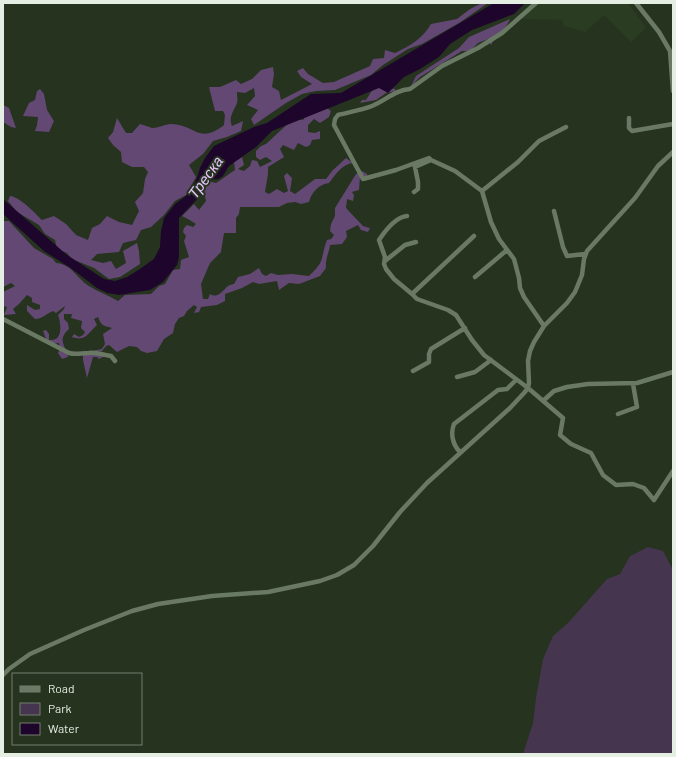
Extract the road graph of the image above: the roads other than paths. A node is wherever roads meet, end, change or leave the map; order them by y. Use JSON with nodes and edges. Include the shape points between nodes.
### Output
{"nodes":[{"id":1,"x":536,"y":3,"type":"edge"},
{"id":2,"x":636,"y":3,"type":"edge"},
{"id":3,"x":673,"y":91,"type":"edge"},
{"id":4,"x":629,"y":118,"type":"dead end"},
{"id":5,"x":673,"y":124,"type":"edge"},
{"id":6,"x":566,"y":127,"type":"dead end"},
{"id":7,"x":673,"y":152,"type":"edge"},
{"id":8,"x":431,"y":160,"type":"junction"},
{"id":9,"x":482,"y":191,"type":"junction"},
{"id":10,"x":414,"y":192,"type":"dead end"},
{"id":11,"x":554,"y":212,"type":"dead end"},
{"id":12,"x":407,"y":216,"type":"dead end"},
{"id":13,"x":474,"y":236,"type":"dead end"},
{"id":14,"x":416,"y":242,"type":"dead end"},
{"id":15,"x":507,"y":250,"type":"junction"},
{"id":16,"x":585,"y":254,"type":"junction"},
{"id":17,"x":385,"y":261,"type":"junction"},
{"id":18,"x":475,"y":277,"type":"dead end"},
{"id":19,"x":412,"y":294,"type":"junction"},
{"id":20,"x":3,"y":319,"type":"edge"},
{"id":21,"x":544,"y":326,"type":"junction"},
{"id":22,"x":465,"y":328,"type":"junction"},
{"id":23,"x":491,"y":360,"type":"junction"},
{"id":24,"x":115,"y":361,"type":"dead end"},
{"id":25,"x":414,"y":371,"type":"dead end"},
{"id":26,"x":673,"y":372,"type":"edge"},
{"id":27,"x":457,"y":378,"type":"dead end"},
{"id":28,"x":516,"y":380,"type":"junction"},
{"id":29,"x":633,"y":384,"type":"junction"},
{"id":30,"x":528,"y":388,"type":"junction"},
{"id":31,"x":543,"y":401,"type":"junction"},
{"id":32,"x":618,"y":414,"type":"dead end"},
{"id":33,"x":460,"y":452,"type":"junction"},
{"id":34,"x":673,"y":472,"type":"edge"},
{"id":35,"x":3,"y":675,"type":"edge"}],
"edges":[{"from":1,"to":8,"type":"street","via":[[502,32],[478,48],[442,66],[410,89],[396,93],[373,106],[338,115],[335,119],[334,125],[363,179],[429,158]]},
{"from":2,"to":3,"type":"street","via":[[670,52]]},
{"from":4,"to":5,"type":"street","via":[[629,128],[632,130]]},
{"from":6,"to":9,"type":"street","via":[[539,141]]},
{"from":7,"to":16,"type":"street","via":[[658,166]]},
{"from":8,"to":9,"type":"street","via":[[455,171]]},
{"from":8,"to":10,"type":"street","via":[[415,167],[418,189]]},
{"from":9,"to":15,"type":"street","via":[[491,222]]},
{"from":11,"to":16,"type":"street","via":[[567,256]]},
{"from":12,"to":17,"type":"street","via":[[397,220],[379,240]]},
{"from":13,"to":19,"type":"street"},
{"from":14,"to":17,"type":"street","via":[[405,245]]},
{"from":15,"to":18,"type":"street"},
{"from":15,"to":21,"type":"street","via":[[514,259],[524,297]]},
{"from":16,"to":21,"type":"street","via":[[582,274],[575,292]]},
{"from":17,"to":19,"type":"street","via":[[386,268],[394,279]]},
{"from":19,"to":22,"type":"street","via":[[417,300],[456,315]]},
{"from":20,"to":24,"type":"street","via":[[69,353],[96,353],[111,356]]},
{"from":21,"to":30,"type":"street","via":[[530,351]]},
{"from":22,"to":23,"type":"street","via":[[484,355]]},
{"from":22,"to":25,"type":"street","via":[[431,349],[429,362]]},
{"from":23,"to":27,"type":"street","via":[[476,372]]},
{"from":23,"to":28,"type":"street"},
{"from":26,"to":29,"type":"street"},
{"from":28,"to":30,"type":"street"},
{"from":28,"to":33,"type":"street","via":[[507,388],[498,390],[454,424],[452,436]]},
{"from":29,"to":31,"type":"street","via":[[588,384],[567,387],[554,391]]},
{"from":29,"to":32,"type":"street","via":[[637,407]]},
{"from":30,"to":31,"type":"street"},
{"from":30,"to":33,"type":"street","via":[[510,408]]},
{"from":31,"to":34,"type":"street","via":[[563,418],[560,435],[571,444],[592,454],[603,475],[616,485],[633,484],[644,488],[654,500]]},
{"from":33,"to":35,"type":"street","via":[[400,512],[364,556],[336,576],[268,592],[212,596],[158,604],[132,611],[30,654]]}]}
